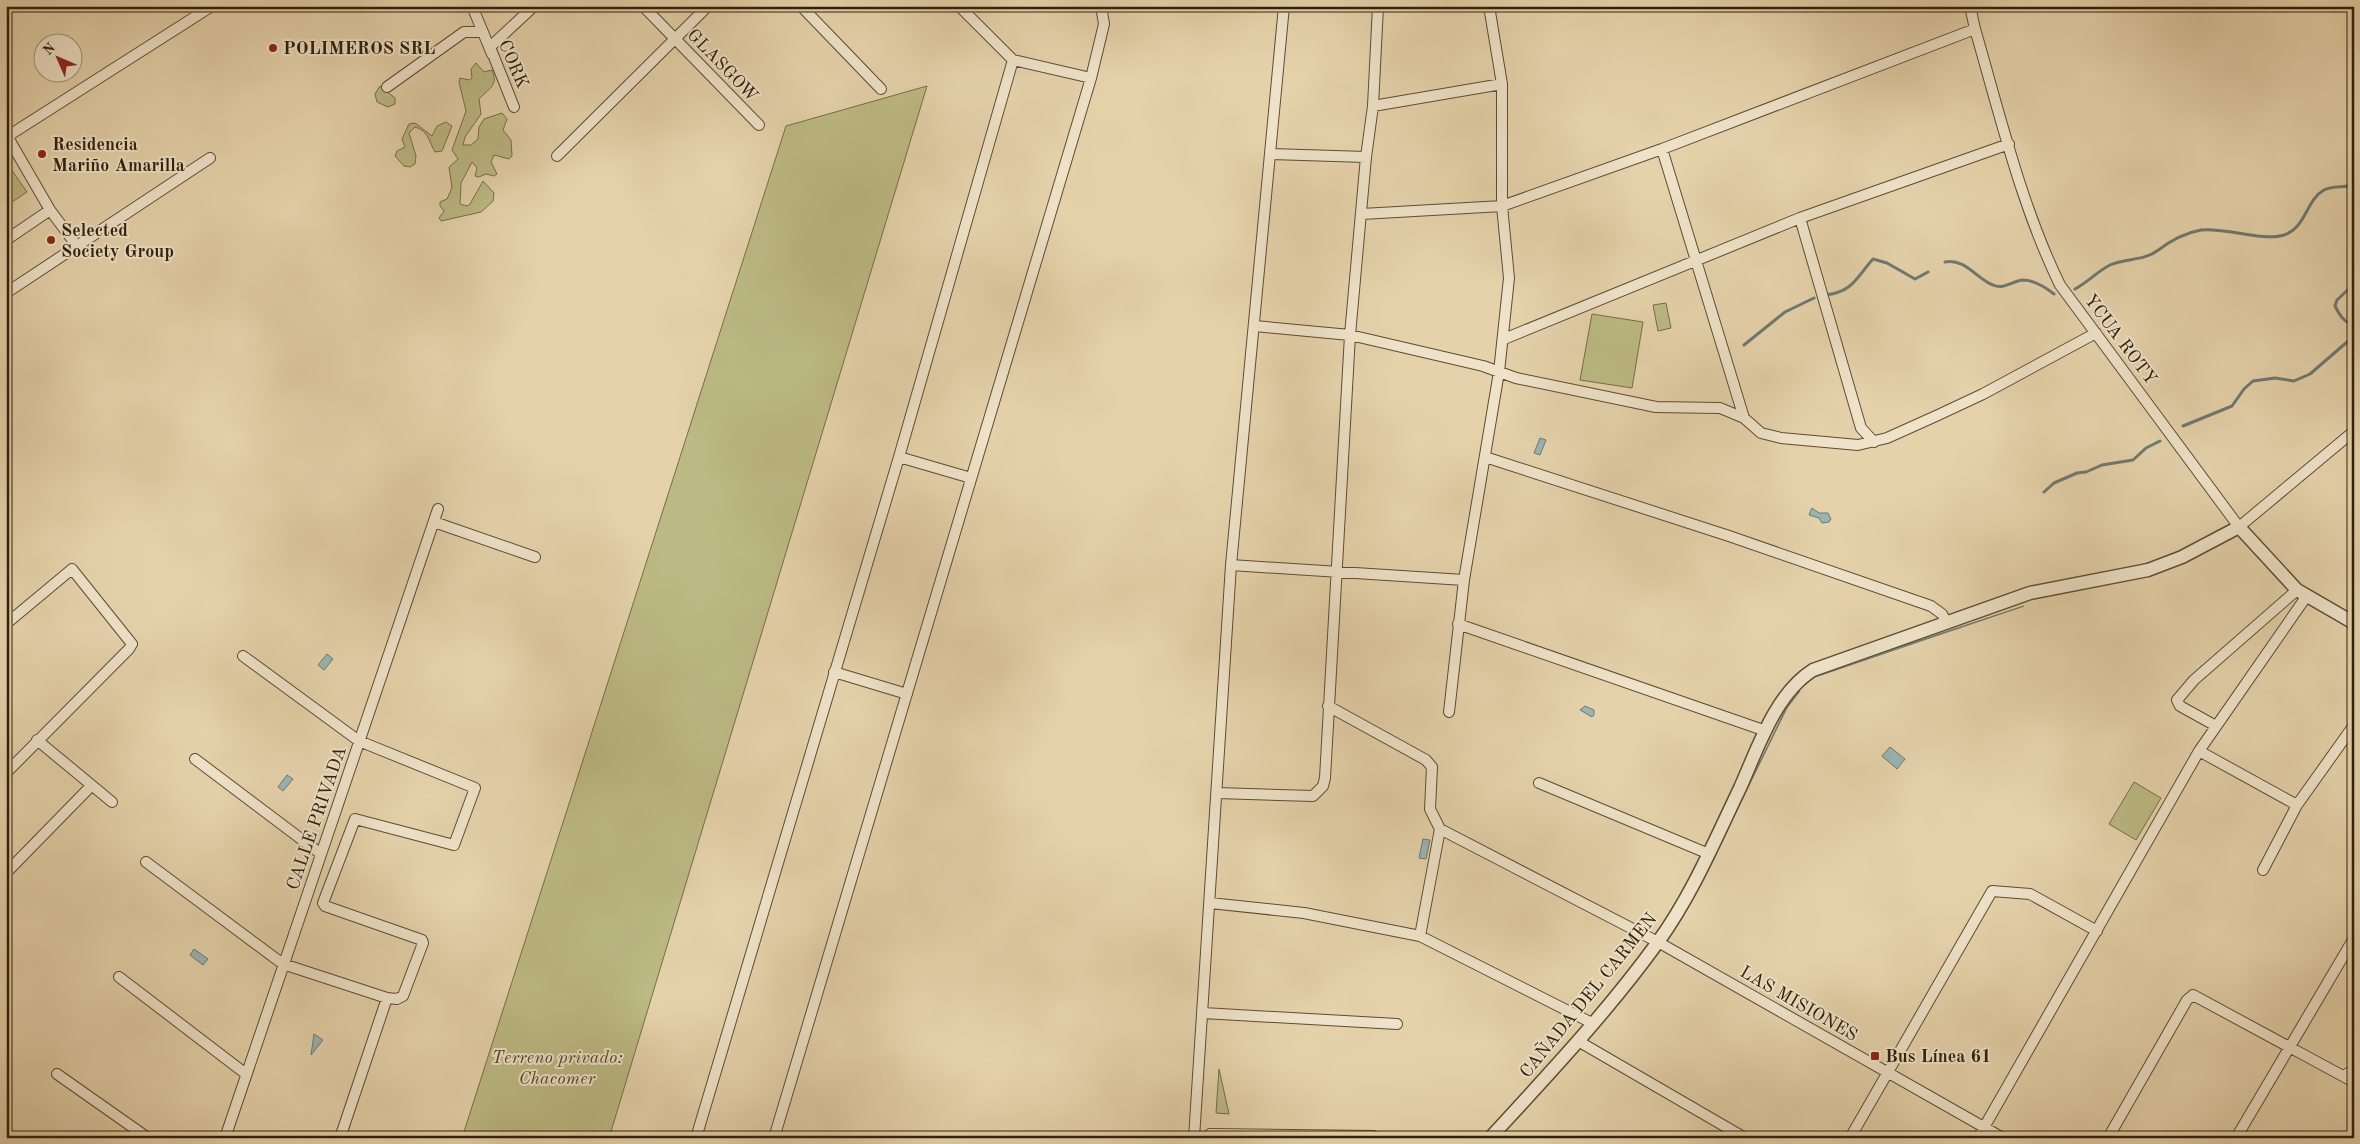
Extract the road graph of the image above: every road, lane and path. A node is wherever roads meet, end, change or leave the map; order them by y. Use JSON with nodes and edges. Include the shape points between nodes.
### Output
{"nodes":[{"id":1,"x":212,"y":6,"type":"edge"},
{"id":2,"x":472,"y":6,"type":"edge"},
{"id":3,"x":534,"y":6,"type":"edge"},
{"id":4,"x":642,"y":6,"type":"edge"},
{"id":5,"x":708,"y":6,"type":"edge"},
{"id":6,"x":801,"y":6,"type":"edge"},
{"id":7,"x":959,"y":6,"type":"edge"},
{"id":8,"x":1101,"y":6,"type":"edge"},
{"id":9,"x":1284,"y":6,"type":"edge"},
{"id":10,"x":1378,"y":6,"type":"edge"},
{"id":11,"x":1489,"y":6,"type":"edge"},
{"id":12,"x":1970,"y":6,"type":"edge"},
{"id":13,"x":1974,"y":29,"type":"junction"},
{"id":14,"x":482,"y":32,"type":"junction"},
{"id":15,"x":675,"y":39,"type":"junction"},
{"id":16,"x":1014,"y":60,"type":"junction"},
{"id":17,"x":1091,"y":78,"type":"junction"},
{"id":18,"x":1502,"y":84,"type":"junction"},
{"id":19,"x":387,"y":87,"type":"dead end"},
{"id":20,"x":881,"y":89,"type":"dead end"},
{"id":21,"x":1373,"y":106,"type":"junction"},
{"id":22,"x":759,"y":125,"type":"dead end"},
{"id":23,"x":7,"y":135,"type":"edge"},
{"id":24,"x":2009,"y":144,"type":"junction"},
{"id":25,"x":1662,"y":149,"type":"junction"},
{"id":26,"x":1271,"y":154,"type":"junction"},
{"id":27,"x":557,"y":156,"type":"dead end"},
{"id":28,"x":210,"y":158,"type":"dead end"},
{"id":29,"x":1366,"y":158,"type":"junction"},
{"id":30,"x":1502,"y":206,"type":"junction"},
{"id":31,"x":50,"y":210,"type":"junction"},
{"id":32,"x":1362,"y":214,"type":"junction"},
{"id":33,"x":1800,"y":218,"type":"junction"},
{"id":34,"x":6,"y":240,"type":"edge"},
{"id":35,"x":77,"y":246,"type":"junction"},
{"id":36,"x":1696,"y":259,"type":"junction"},
{"id":37,"x":6,"y":293,"type":"edge"},
{"id":38,"x":1255,"y":326,"type":"junction"},
{"id":39,"x":2096,"y":333,"type":"junction"},
{"id":40,"x":1350,"y":334,"type":"junction"},
{"id":41,"x":1504,"y":339,"type":"junction"},
{"id":42,"x":1499,"y":372,"type":"junction"},
{"id":43,"x":1744,"y":418,"type":"junction"},
{"id":44,"x":2354,"y":431,"type":"edge"},
{"id":45,"x":1874,"y":442,"type":"junction"},
{"id":46,"x":899,"y":457,"type":"junction"},
{"id":47,"x":1485,"y":457,"type":"junction"},
{"id":48,"x":972,"y":478,"type":"junction"},
{"id":49,"x":438,"y":509,"type":"dead end"},
{"id":50,"x":434,"y":522,"type":"junction"},
{"id":51,"x":2238,"y":527,"type":"junction"},
{"id":52,"x":535,"y":557,"type":"dead end"},
{"id":53,"x":1232,"y":565,"type":"junction"},
{"id":54,"x":1336,"y":571,"type":"junction"},
{"id":55,"x":1464,"y":580,"type":"junction"},
{"id":56,"x":2301,"y":594,"type":"junction"},
{"id":57,"x":1946,"y":622,"type":"junction"},
{"id":58,"x":2354,"y":623,"type":"edge"},
{"id":59,"x":6,"y":624,"type":"edge"},
{"id":60,"x":1458,"y":624,"type":"junction"},
{"id":61,"x":243,"y":656,"type":"dead end"},
{"id":62,"x":834,"y":672,"type":"junction"},
{"id":63,"x":907,"y":694,"type":"junction"},
{"id":64,"x":1328,"y":706,"type":"junction"},
{"id":65,"x":1449,"y":712,"type":"dead end"},
{"id":66,"x":2354,"y":725,"type":"edge"},
{"id":67,"x":2216,"y":726,"type":"junction"},
{"id":68,"x":1766,"y":731,"type":"junction"},
{"id":69,"x":37,"y":740,"type":"junction"},
{"id":70,"x":359,"y":741,"type":"junction"},
{"id":71,"x":2199,"y":752,"type":"junction"},
{"id":72,"x":195,"y":759,"type":"dead end"},
{"id":73,"x":6,"y":773,"type":"edge"},
{"id":74,"x":1539,"y":783,"type":"dead end"},
{"id":75,"x":91,"y":786,"type":"junction"},
{"id":76,"x":1217,"y":793,"type":"junction"},
{"id":77,"x":112,"y":802,"type":"dead end"},
{"id":78,"x":2297,"y":805,"type":"junction"},
{"id":79,"x":1440,"y":829,"type":"junction"},
{"id":80,"x":321,"y":854,"type":"junction"},
{"id":81,"x":1709,"y":854,"type":"junction"},
{"id":82,"x":146,"y":862,"type":"dead end"},
{"id":83,"x":2263,"y":870,"type":"dead end"},
{"id":84,"x":6,"y":872,"type":"edge"},
{"id":85,"x":1210,"y":903,"type":"junction"},
{"id":86,"x":2097,"y":931,"type":"junction"},
{"id":87,"x":1420,"y":936,"type":"junction"},
{"id":88,"x":2354,"y":938,"type":"edge"},
{"id":89,"x":1658,"y":942,"type":"junction"},
{"id":90,"x":283,"y":964,"type":"junction"},
{"id":91,"x":119,"y":977,"type":"dead end"},
{"id":92,"x":387,"y":998,"type":"junction"},
{"id":93,"x":1203,"y":1013,"type":"junction"},
{"id":94,"x":1592,"y":1023,"type":"junction"},
{"id":95,"x":1396,"y":1024,"type":"dead end"},
{"id":96,"x":1578,"y":1041,"type":"junction"},
{"id":97,"x":2289,"y":1047,"type":"junction"},
{"id":98,"x":2354,"y":1070,"type":"edge"},
{"id":99,"x":1888,"y":1072,"type":"junction"},
{"id":100,"x":57,"y":1074,"type":"dead end"},
{"id":101,"x":246,"y":1074,"type":"junction"},
{"id":102,"x":2343,"y":1076,"type":"junction"},
{"id":103,"x":2354,"y":1082,"type":"edge"},
{"id":104,"x":1195,"y":1126,"type":"junction"},
{"id":105,"x":1984,"y":1127,"type":"junction"},
{"id":106,"x":1212,"y":1136,"type":"edge"},
{"id":107,"x":1373,"y":1136,"type":"dead end"},
{"id":108,"x":1493,"y":1137,"type":"edge"},
{"id":109,"x":148,"y":1138,"type":"edge"},
{"id":110,"x":225,"y":1138,"type":"edge"},
{"id":111,"x":340,"y":1138,"type":"edge"},
{"id":112,"x":696,"y":1138,"type":"edge"},
{"id":113,"x":774,"y":1138,"type":"edge"},
{"id":114,"x":1194,"y":1138,"type":"edge"},
{"id":115,"x":1745,"y":1138,"type":"edge"},
{"id":116,"x":1850,"y":1138,"type":"edge"},
{"id":117,"x":1978,"y":1138,"type":"edge"},
{"id":118,"x":2003,"y":1138,"type":"edge"},
{"id":119,"x":2108,"y":1138,"type":"edge"},
{"id":120,"x":2236,"y":1138,"type":"edge"}],
"edges":[{"from":1,"to":23,"type":"street"},
{"from":2,"to":14,"type":"street","name":"CORK"},
{"from":3,"to":14,"type":"street","name":"CORK","via":[[490,47],[514,107]]},
{"from":4,"to":15,"type":"street","name":"GLASGOW"},
{"from":5,"to":15,"type":"street"},
{"from":6,"to":20,"type":"street"},
{"from":7,"to":16,"type":"street"},
{"from":8,"to":17,"type":"street","via":[[1104,24]]},
{"from":9,"to":26,"type":"street"},
{"from":10,"to":21,"type":"street"},
{"from":11,"to":18,"type":"street"},
{"from":12,"to":13,"type":"street","name":"YCUA ROTY"},
{"from":13,"to":24,"type":"street","name":"YCUA ROTY"},
{"from":13,"to":25,"type":"street"},
{"from":14,"to":19,"type":"street","via":[[464,32]]},
{"from":15,"to":22,"type":"street","name":"GLASGOW"},
{"from":15,"to":27,"type":"street"},
{"from":16,"to":17,"type":"street"},
{"from":16,"to":46,"type":"street"},
{"from":17,"to":48,"type":"street"},
{"from":18,"to":21,"type":"street"},
{"from":18,"to":30,"type":"street"},
{"from":21,"to":29,"type":"street"},
{"from":23,"to":31,"type":"street"},
{"from":24,"to":33,"type":"street"},
{"from":24,"to":39,"type":"street","name":"YCUA ROTY","via":[[2045,256],[2065,293]]},
{"from":25,"to":30,"type":"street"},
{"from":25,"to":36,"type":"street"},
{"from":26,"to":29,"type":"street"},
{"from":26,"to":38,"type":"street"},
{"from":28,"to":35,"type":"street"},
{"from":29,"to":32,"type":"street"},
{"from":30,"to":32,"type":"street"},
{"from":30,"to":41,"type":"street","via":[[1509,278]]},
{"from":31,"to":34,"type":"street"},
{"from":31,"to":35,"type":"street"},
{"from":32,"to":40,"type":"street"},
{"from":33,"to":36,"type":"street"},
{"from":33,"to":45,"type":"street","via":[[1857,416],[1861,428]]},
{"from":35,"to":37,"type":"street"},
{"from":36,"to":41,"type":"street"},
{"from":36,"to":43,"type":"street"},
{"from":38,"to":40,"type":"street"},
{"from":38,"to":53,"type":"street"},
{"from":39,"to":45,"type":"street","via":[[1984,394]]},
{"from":39,"to":51,"type":"street","name":"YCUA ROTY"},
{"from":40,"to":42,"type":"street"},
{"from":40,"to":54,"type":"street"},
{"from":41,"to":42,"type":"street"},
{"from":42,"to":43,"type":"street","via":[[1656,407],[1720,408]]},
{"from":42,"to":47,"type":"street"},
{"from":43,"to":45,"type":"street","via":[[1761,432],[1781,438],[1858,445]]},
{"from":44,"to":51,"type":"street"},
{"from":46,"to":48,"type":"street"},
{"from":46,"to":62,"type":"street"},
{"from":47,"to":55,"type":"street"},
{"from":47,"to":57,"type":"street","via":[[1931,606],[1942,614]]},
{"from":48,"to":63,"type":"street"},
{"from":49,"to":50,"type":"street","name":"CALLE PRIVADA"},
{"from":50,"to":52,"type":"street"},
{"from":50,"to":70,"type":"street","name":"CALLE PRIVADA"},
{"from":51,"to":56,"type":"street","name":"YCUA ROTY"},
{"from":51,"to":57,"type":"street","name":"CAÑADA DEL CARMEN","via":[[2197,550],[2148,570],[2030,593]]},
{"from":53,"to":54,"type":"street"},
{"from":53,"to":76,"type":"street"},
{"from":54,"to":55,"type":"street"},
{"from":54,"to":64,"type":"street"},
{"from":55,"to":60,"type":"street"},
{"from":56,"to":58,"type":"street","name":"YCUA ROTY"},
{"from":56,"to":67,"type":"street"},
{"from":56,"to":67,"type":"street","via":[[2179,696],[2180,706]]},
{"from":57,"to":68,"type":"street","name":"CAÑADA DEL CARMEN","via":[[1813,670],[1794,686]]},
{"from":59,"to":69,"type":"street","via":[[72,570],[132,644]]},
{"from":60,"to":65,"type":"street"},
{"from":60,"to":68,"type":"street"},
{"from":61,"to":70,"type":"street"},
{"from":62,"to":63,"type":"street"},
{"from":62,"to":112,"type":"street"},
{"from":63,"to":113,"type":"street"},
{"from":64,"to":76,"type":"street","via":[[1325,778],[1313,796]]},
{"from":64,"to":79,"type":"street","via":[[1426,760],[1432,768],[1430,809]]},
{"from":66,"to":78,"type":"street"},
{"from":67,"to":71,"type":"street"},
{"from":68,"to":81,"type":"street","name":"CAÑADA DEL CARMEN"},
{"from":69,"to":73,"type":"street"},
{"from":69,"to":75,"type":"street"},
{"from":70,"to":80,"type":"street","name":"CALLE PRIVADA"},
{"from":70,"to":92,"type":"street","via":[[475,789],[456,843],[452,845],[357,818],[354,821],[323,904],[423,941],[403,996]]},
{"from":71,"to":78,"type":"street"},
{"from":71,"to":86,"type":"street"},
{"from":72,"to":80,"type":"street"},
{"from":74,"to":81,"type":"street"},
{"from":75,"to":77,"type":"street"},
{"from":75,"to":84,"type":"street"},
{"from":76,"to":85,"type":"street"},
{"from":78,"to":83,"type":"street"},
{"from":79,"to":87,"type":"street"},
{"from":79,"to":89,"type":"street","name":"LAS MISIONES"},
{"from":80,"to":90,"type":"street","name":"CALLE PRIVADA"},
{"from":81,"to":89,"type":"street","name":"CAÑADA DEL CARMEN"},
{"from":82,"to":90,"type":"street"},
{"from":85,"to":87,"type":"street","via":[[1304,913]]},
{"from":85,"to":93,"type":"street"},
{"from":86,"to":99,"type":"street","via":[[2030,894],[1992,890]]},
{"from":86,"to":105,"type":"street"},
{"from":87,"to":94,"type":"street"},
{"from":88,"to":97,"type":"street"},
{"from":89,"to":94,"type":"street","name":"CAÑADA DEL CARMEN"},
{"from":89,"to":99,"type":"street","name":"LAS MISIONES"},
{"from":90,"to":92,"type":"street"},
{"from":90,"to":101,"type":"street","name":"CALLE PRIVADA"},
{"from":91,"to":101,"type":"street"},
{"from":92,"to":111,"type":"street"},
{"from":93,"to":95,"type":"street"},
{"from":93,"to":104,"type":"street"},
{"from":94,"to":96,"type":"street","name":"CAÑADA DEL CARMEN"},
{"from":96,"to":108,"type":"street","name":"CAÑADA DEL CARMEN"},
{"from":96,"to":115,"type":"street"},
{"from":97,"to":102,"type":"street"},
{"from":97,"to":119,"type":"street","via":[[2193,995],[2187,1000]]},
{"from":97,"to":120,"type":"street"},
{"from":98,"to":102,"type":"street"},
{"from":99,"to":105,"type":"street","name":"LAS MISIONES"},
{"from":99,"to":116,"type":"street"},
{"from":100,"to":109,"type":"street"},
{"from":101,"to":110,"type":"street","name":"CALLE PRIVADA"},
{"from":102,"to":103,"type":"street"},
{"from":104,"to":106,"type":"street"},
{"from":104,"to":114,"type":"street"},
{"from":105,"to":117,"type":"street"},
{"from":105,"to":118,"type":"street","name":"LAS MISIONES"},
{"from":106,"to":107,"type":"street"}]}
